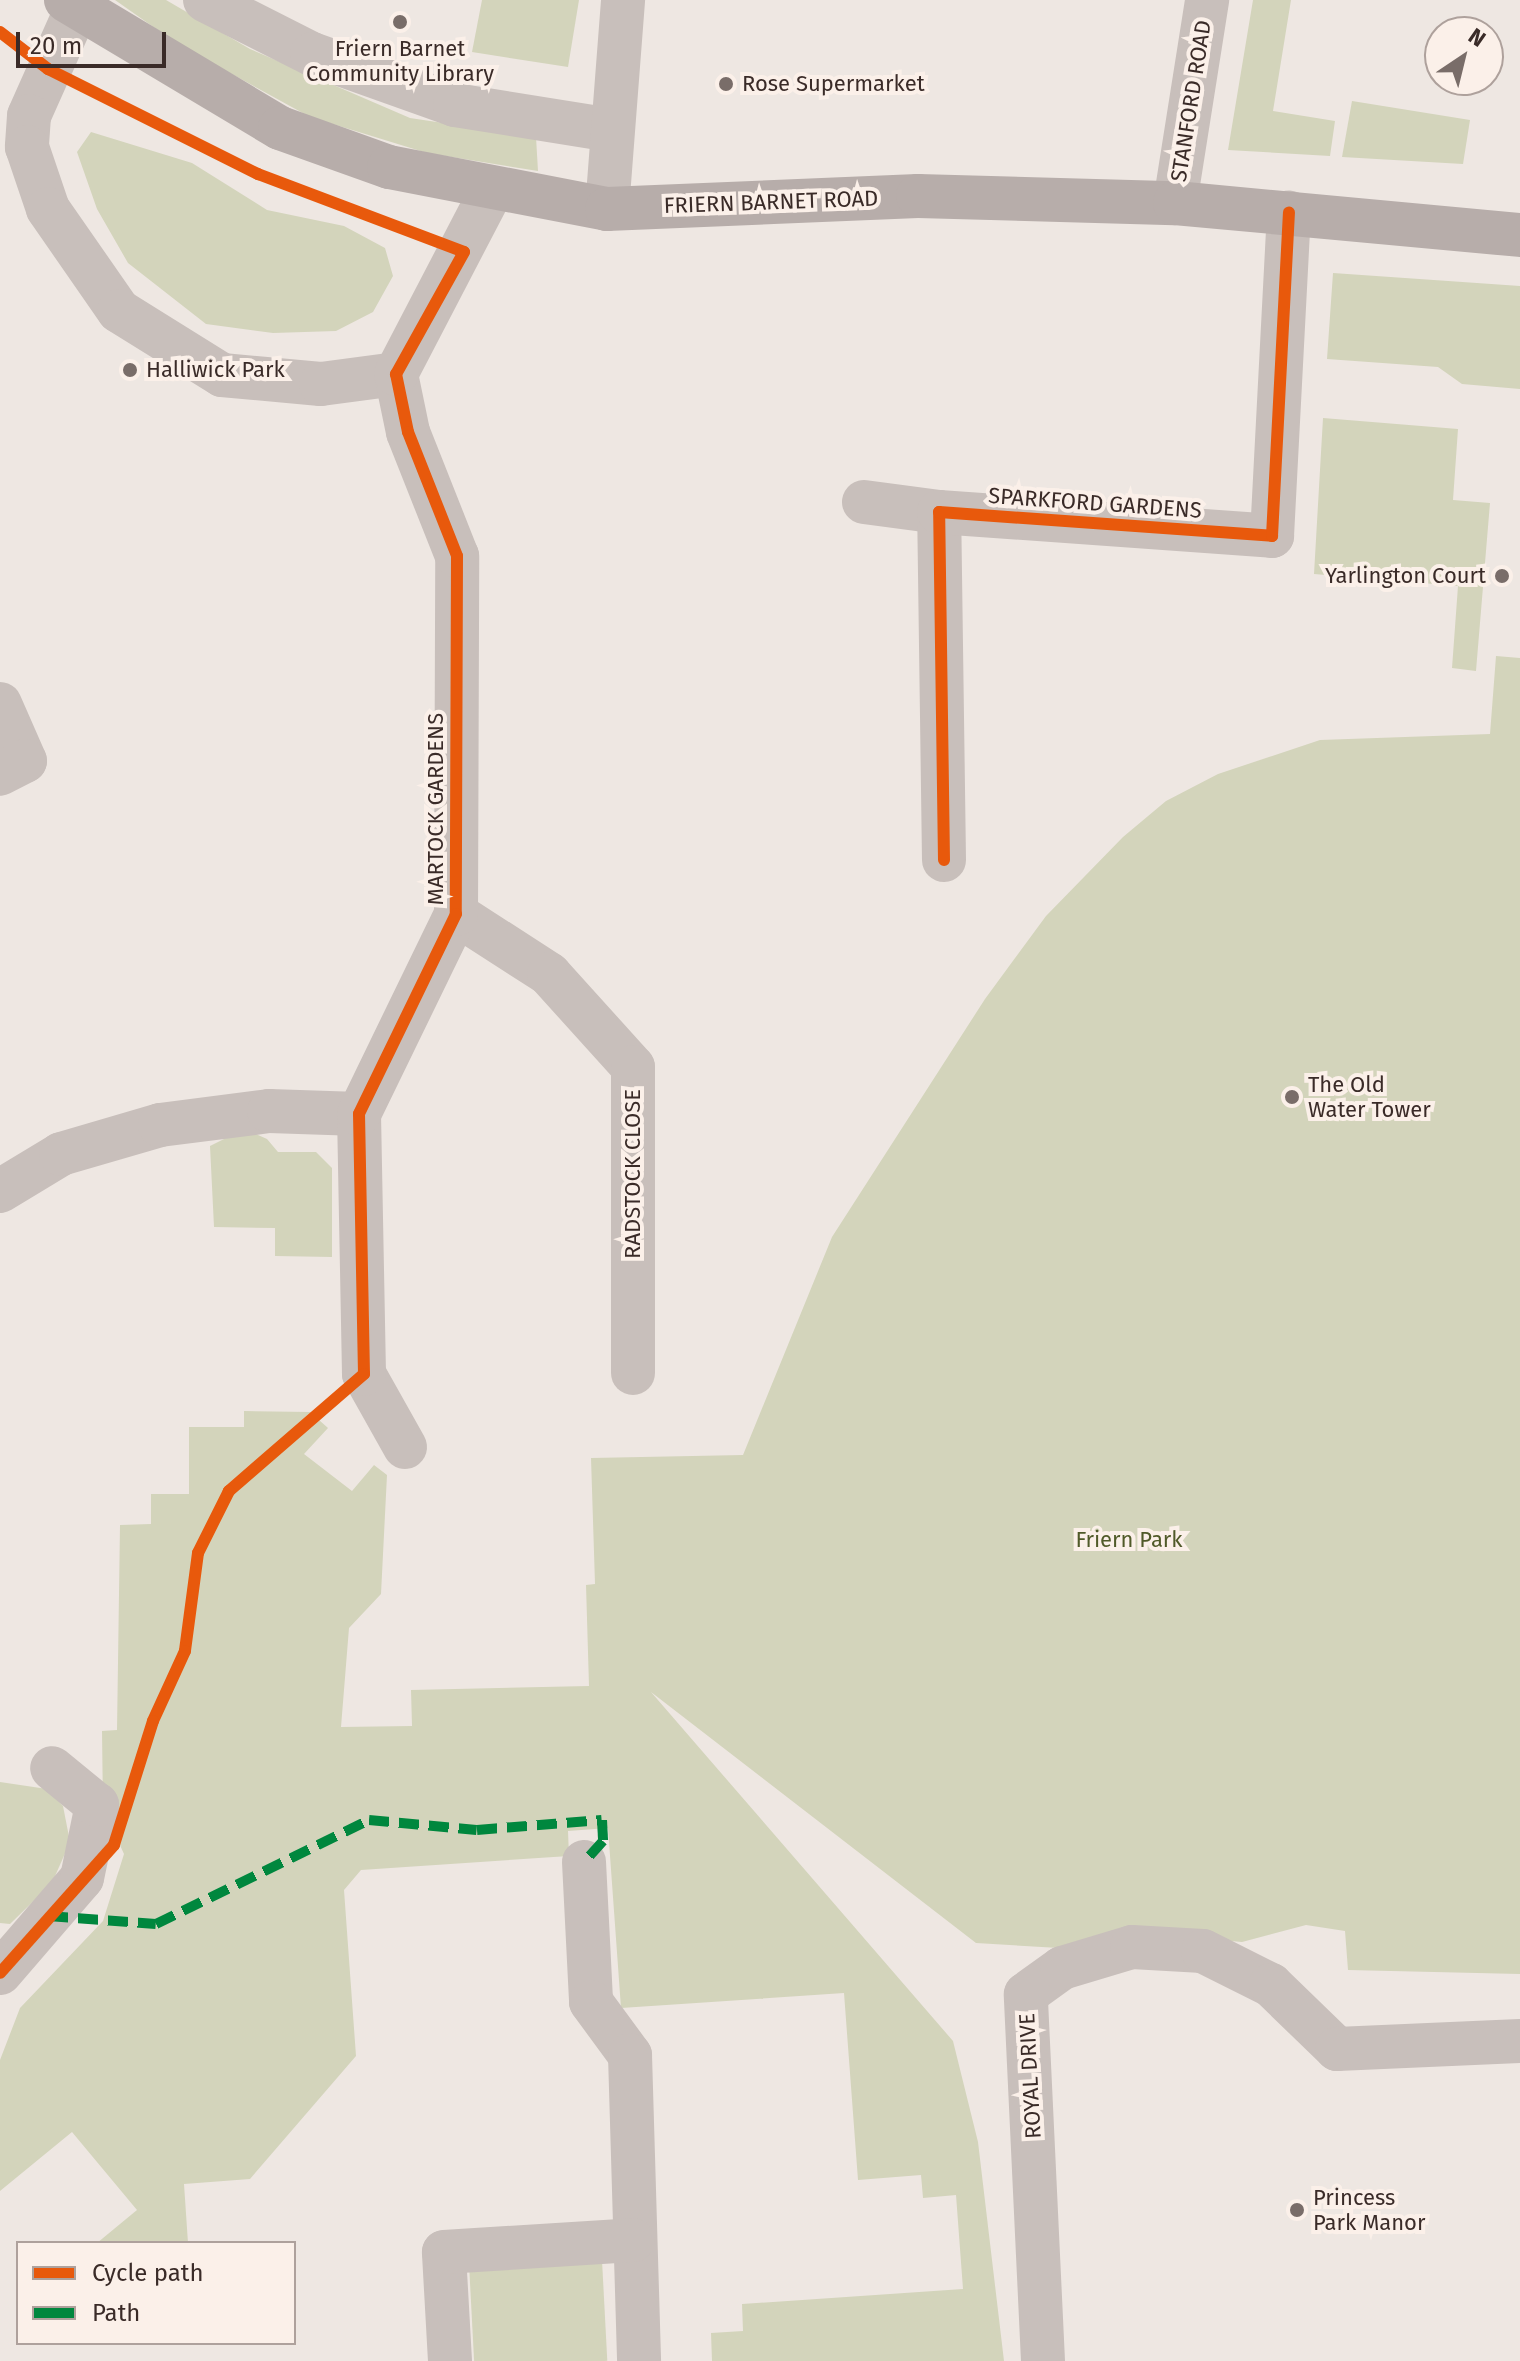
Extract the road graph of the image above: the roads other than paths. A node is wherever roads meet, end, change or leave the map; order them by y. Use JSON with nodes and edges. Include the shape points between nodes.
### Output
{"nodes":[{"id":1,"x":205,"y":0,"type":"edge"},
{"id":2,"x":623,"y":0,"type":"edge"},
{"id":3,"x":1207,"y":0,"type":"edge"},
{"id":4,"x":71,"y":4,"type":"edge"},
{"id":5,"x":611,"y":130,"type":"junction"},
{"id":6,"x":13,"y":148,"type":"edge"},
{"id":7,"x":493,"y":188,"type":"junction"},
{"id":8,"x":1175,"y":203,"type":"junction"},
{"id":9,"x":607,"y":209,"type":"junction"},
{"id":10,"x":1289,"y":212,"type":"junction"},
{"id":11,"x":1520,"y":235,"type":"edge"},
{"id":12,"x":396,"y":374,"type":"junction"},
{"id":13,"x":864,"y":502,"type":"dead end"},
{"id":14,"x":939,"y":512,"type":"junction"},
{"id":15,"x":0,"y":704,"type":"edge"},
{"id":16,"x":0,"y":774,"type":"edge"},
{"id":17,"x":944,"y":860,"type":"dead end"},
{"id":18,"x":456,"y":914,"type":"junction"},
{"id":19,"x":359,"y":1114,"type":"junction"},
{"id":20,"x":0,"y":1191,"type":"edge"},
{"id":21,"x":633,"y":1373,"type":"dead end"},
{"id":22,"x":405,"y":1447,"type":"dead end"},
{"id":23,"x":52,"y":1768,"type":"dead end"},
{"id":24,"x":584,"y":1862,"type":"dead end"},
{"id":25,"x":0,"y":1973,"type":"edge"},
{"id":26,"x":1520,"y":2041,"type":"edge"},
{"id":27,"x":633,"y":2240,"type":"junction"},
{"id":28,"x":450,"y":2361,"type":"edge"},
{"id":29,"x":639,"y":2361,"type":"edge"},
{"id":30,"x":1043,"y":2361,"type":"edge"}],
"edges":[{"from":1,"to":5,"type":"street","via":[[312,54],[455,105]]},
{"from":2,"to":5,"type":"street"},
{"from":3,"to":8,"type":"street","name":"STANFORD ROAD"},
{"from":4,"to":6,"type":"street"},
{"from":4,"to":7,"type":"main road","name":"FRIERN BARNET ROAD","via":[[280,128],[389,167]]},
{"from":5,"to":9,"type":"street"},
{"from":6,"to":12,"type":"street","via":[[119,311],[222,375],[321,384]]},
{"from":7,"to":9,"type":"main road","name":"FRIERN BARNET ROAD"},
{"from":7,"to":12,"type":"street"},
{"from":8,"to":9,"type":"main road","name":"FRIERN BARNET ROAD","via":[[918,196]]},
{"from":8,"to":10,"type":"main road","name":"FRIERN BARNET ROAD"},
{"from":10,"to":11,"type":"main road","name":"FRIERN BARNET ROAD"},
{"from":10,"to":14,"type":"street","name":"SPARKFORD GARDENS","via":[[1272,536]]},
{"from":12,"to":18,"type":"street","name":"MARTOCK GARDENS","via":[[408,432],[457,556]]},
{"from":13,"to":14,"type":"street","name":"SPARKFORD GARDENS"},
{"from":14,"to":17,"type":"street"},
{"from":15,"to":16,"type":"street","via":[[25,761]]},
{"from":18,"to":19,"type":"street","name":"MARTOCK GARDENS"},
{"from":18,"to":21,"type":"street","name":"RADSTOCK CLOSE","via":[[549,974],[633,1067]]},
{"from":19,"to":20,"type":"street","via":[[269,1111],[160,1125],[61,1154]]},
{"from":19,"to":22,"type":"street","name":"MARTOCK GARDENS","via":[[364,1374]]},
{"from":23,"to":25,"type":"street","via":[[97,1805],[82,1878]]},
{"from":24,"to":27,"type":"street","via":[[591,2002],[630,2055]]},
{"from":26,"to":30,"type":"street","name":"ROYAL DRIVE","via":[[1337,2049],[1271,1985],[1203,1951],[1132,1947],[1062,1968],[1026,1994]]},
{"from":27,"to":28,"type":"street","via":[[444,2252]]},
{"from":27,"to":29,"type":"street"}]}
